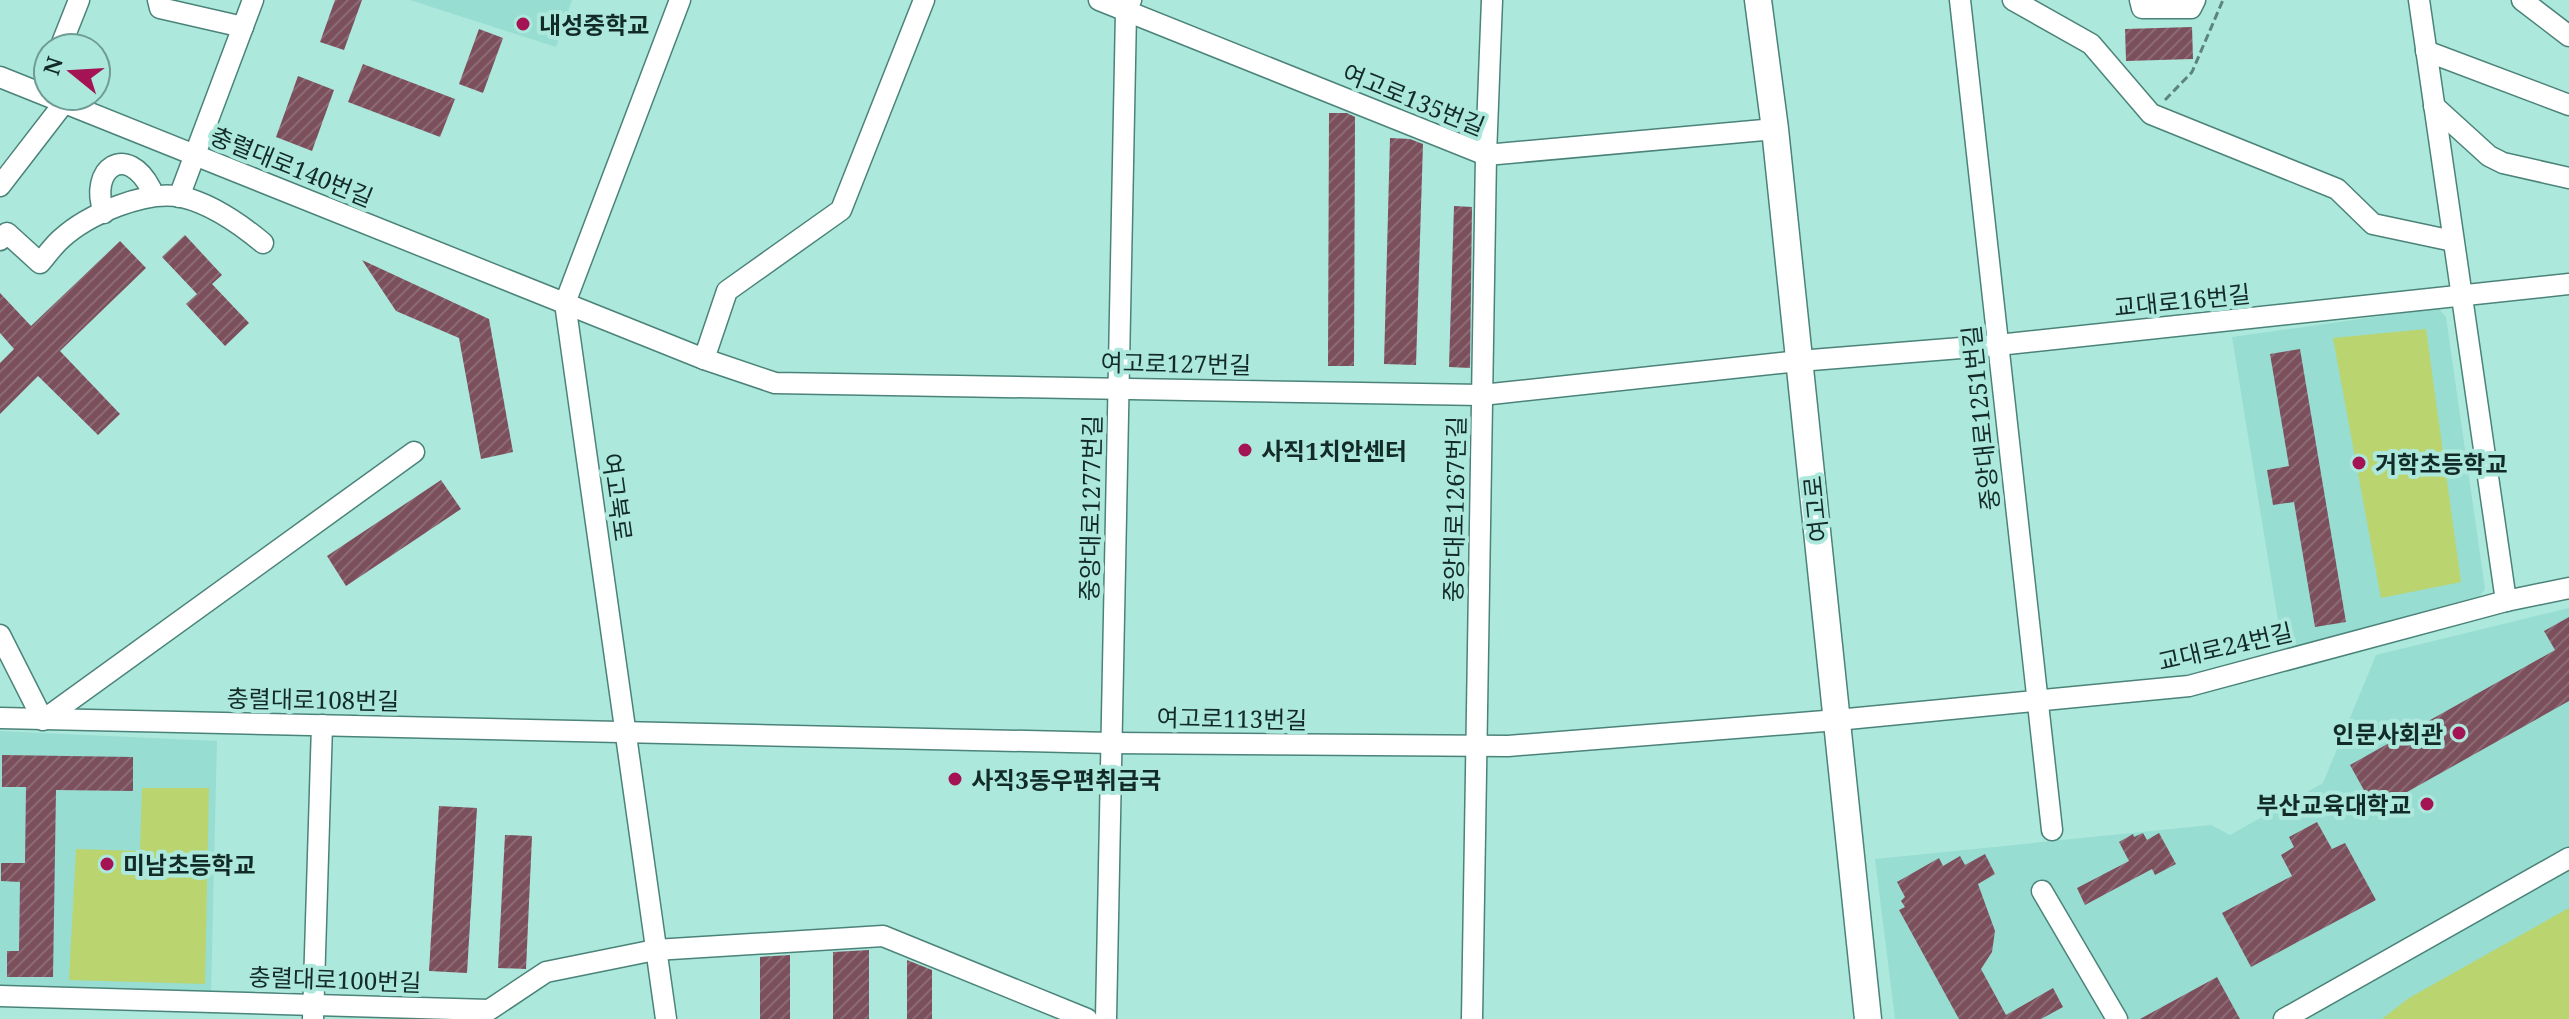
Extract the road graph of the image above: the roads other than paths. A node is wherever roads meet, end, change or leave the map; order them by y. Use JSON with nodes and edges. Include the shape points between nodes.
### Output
{"nodes":[{"id":1,"x":79,"y":0,"type":"edge"},
{"id":2,"x":158,"y":0,"type":"edge"},
{"id":3,"x":253,"y":0,"type":"edge"},
{"id":4,"x":680,"y":0,"type":"edge"},
{"id":5,"x":924,"y":0,"type":"edge"},
{"id":6,"x":1099,"y":0,"type":"edge"},
{"id":7,"x":1492,"y":0,"type":"edge"},
{"id":8,"x":1758,"y":0,"type":"edge"},
{"id":9,"x":1960,"y":0,"type":"edge"},
{"id":10,"x":2013,"y":0,"type":"edge"},
{"id":11,"x":2140,"y":0,"type":"edge"},
{"id":12,"x":2195,"y":0,"type":"edge"},
{"id":13,"x":2419,"y":0,"type":"edge"},
{"id":14,"x":2522,"y":0,"type":"edge"},
{"id":15,"x":1128,"y":6,"type":"edge"},
{"id":16,"x":243,"y":27,"type":"junction"},
{"id":17,"x":66,"y":32,"type":"edge"},
{"id":18,"x":2569,"y":36,"type":"edge"},
{"id":19,"x":2426,"y":51,"type":"junction"},
{"id":20,"x":0,"y":77,"type":"edge"},
{"id":21,"x":32,"y":83,"type":"edge"},
{"id":22,"x":2569,"y":105,"type":"edge"},
{"id":23,"x":2434,"y":106,"type":"junction"},
{"id":24,"x":57,"y":112,"type":"edge"},
{"id":25,"x":86,"y":112,"type":"edge"},
{"id":26,"x":1775,"y":129,"type":"junction"},
{"id":27,"x":194,"y":155,"type":"junction"},
{"id":28,"x":1486,"y":155,"type":"junction"},
{"id":29,"x":2569,"y":178,"type":"edge"},
{"id":30,"x":0,"y":186,"type":"edge"},
{"id":31,"x":151,"y":189,"type":"dead end"},
{"id":32,"x":179,"y":197,"type":"junction"},
{"id":33,"x":104,"y":213,"type":"junction"},
{"id":34,"x":0,"y":240,"type":"edge"},
{"id":35,"x":2453,"y":241,"type":"junction"},
{"id":36,"x":263,"y":243,"type":"dead end"},
{"id":37,"x":2569,"y":284,"type":"edge"},
{"id":38,"x":2461,"y":296,"type":"junction"},
{"id":39,"x":565,"y":303,"type":"junction"},
{"id":40,"x":1998,"y":345,"type":"junction"},
{"id":41,"x":704,"y":359,"type":"junction"},
{"id":42,"x":1799,"y":361,"type":"junction"},
{"id":43,"x":1118,"y":388,"type":"junction"},
{"id":44,"x":1482,"y":395,"type":"junction"},
{"id":45,"x":414,"y":452,"type":"dead end"},
{"id":46,"x":2569,"y":588,"type":"edge"},
{"id":47,"x":2506,"y":601,"type":"junction"},
{"id":48,"x":0,"y":635,"type":"edge"},
{"id":49,"x":2037,"y":701,"type":"junction"},
{"id":50,"x":0,"y":718,"type":"edge"},
{"id":51,"x":43,"y":720,"type":"junction"},
{"id":52,"x":1837,"y":720,"type":"junction"},
{"id":53,"x":322,"y":725,"type":"junction"},
{"id":54,"x":625,"y":732,"type":"junction"},
{"id":55,"x":1111,"y":743,"type":"junction"},
{"id":56,"x":1476,"y":746,"type":"junction"},
{"id":57,"x":2052,"y":830,"type":"dead end"},
{"id":58,"x":2569,"y":858,"type":"edge"},
{"id":59,"x":2042,"y":891,"type":"dead end"},
{"id":60,"x":655,"y":950,"type":"junction"},
{"id":61,"x":512,"y":994,"type":"junction"},
{"id":62,"x":0,"y":996,"type":"edge"},
{"id":63,"x":165,"y":1010,"type":"edge"},
{"id":64,"x":313,"y":1012,"type":"edge"},
{"id":65,"x":507,"y":1019,"type":"edge"},
{"id":66,"x":666,"y":1019,"type":"edge"},
{"id":67,"x":1087,"y":1019,"type":"edge"},
{"id":68,"x":1106,"y":1019,"type":"edge"},
{"id":69,"x":1472,"y":1019,"type":"edge"},
{"id":70,"x":1868,"y":1019,"type":"edge"},
{"id":71,"x":2117,"y":1019,"type":"edge"},
{"id":72,"x":2284,"y":1019,"type":"edge"}],
"edges":[{"from":1,"to":17,"type":"street"},
{"from":2,"to":16,"type":"street","via":[[160,8]]},
{"from":3,"to":16,"type":"street"},
{"from":4,"to":39,"type":"street","name":"여고북로"},
{"from":5,"to":41,"type":"street","via":[[841,210],[727,291]]},
{"from":6,"to":15,"type":"street","name":"여고로135번길"},
{"from":7,"to":28,"type":"street","name":"중앙대로1267번길"},
{"from":8,"to":26,"type":"main road","name":"여고로"},
{"from":9,"to":40,"type":"street","name":"중앙대로1251번길"},
{"from":10,"to":35,"type":"street","via":[[2091,44],[2151,114],[2337,189],[2373,224]]},
{"from":11,"to":12,"type":"street","via":[[2142,8],[2191,8]]},
{"from":13,"to":19,"type":"street"},
{"from":14,"to":18,"type":"street"},
{"from":15,"to":28,"type":"street","name":"여고로135번길"},
{"from":15,"to":43,"type":"street","name":"중앙대로1277번길"},
{"from":16,"to":27,"type":"street"},
{"from":19,"to":22,"type":"street"},
{"from":19,"to":23,"type":"street"},
{"from":20,"to":21,"type":"street","name":"충렬대로140번길"},
{"from":23,"to":29,"type":"street","via":[[2489,156]]},
{"from":23,"to":35,"type":"street"},
{"from":24,"to":30,"type":"street"},
{"from":25,"to":27,"type":"street","name":"충렬대로140번길"},
{"from":26,"to":28,"type":"street","name":"여고로135번길"},
{"from":26,"to":42,"type":"main road","name":"여고로"},
{"from":27,"to":32,"type":"street"},
{"from":27,"to":39,"type":"street","name":"충렬대로140번길"},
{"from":28,"to":44,"type":"street","name":"중앙대로1267번길"},
{"from":31,"to":33,"type":"street","via":[[136,167],[113,165],[98,187]]},
{"from":32,"to":33,"type":"street","via":[[148,198]]},
{"from":32,"to":36,"type":"street","via":[[208,206]]},
{"from":33,"to":34,"type":"street","via":[[62,238],[40,263],[7,233]]},
{"from":35,"to":38,"type":"street"},
{"from":37,"to":38,"type":"street","name":"교대로16번길"},
{"from":38,"to":40,"type":"street","name":"교대로16번길"},
{"from":38,"to":47,"type":"street"},
{"from":39,"to":41,"type":"street","name":"여고로127번길"},
{"from":39,"to":54,"type":"street","name":"여고북로"},
{"from":40,"to":42,"type":"street","name":"교대로16번길"},
{"from":40,"to":49,"type":"street","name":"중앙대로1251번길"},
{"from":41,"to":43,"type":"street","name":"여고로127번길","via":[[775,383]]},
{"from":42,"to":44,"type":"street","name":"여고로127번길"},
{"from":42,"to":52,"type":"main road","name":"여고로"},
{"from":43,"to":44,"type":"street","name":"여고로127번길"},
{"from":43,"to":55,"type":"street","name":"중앙대로1277번길"},
{"from":44,"to":56,"type":"street","name":"중앙대로1267번길"},
{"from":45,"to":51,"type":"street"},
{"from":46,"to":47,"type":"street","name":"교대로24번길"},
{"from":47,"to":49,"type":"street","name":"교대로24번길","via":[[2189,686]]},
{"from":48,"to":51,"type":"street"},
{"from":49,"to":52,"type":"street","name":"교대로24번길"},
{"from":49,"to":57,"type":"street","name":"중앙대로1251번길"},
{"from":50,"to":51,"type":"street","name":"충렬대로108번길"},
{"from":51,"to":53,"type":"street","name":"충렬대로108번길"},
{"from":52,"to":56,"type":"street","name":"여고로113번길"},
{"from":52,"to":70,"type":"main road","name":"여고로"},
{"from":53,"to":54,"type":"street","name":"충렬대로108번길"},
{"from":53,"to":64,"type":"street"},
{"from":54,"to":55,"type":"street","name":"여고로113번길"},
{"from":54,"to":60,"type":"street","name":"여고북로"},
{"from":55,"to":56,"type":"street","name":"여고로113번길"},
{"from":55,"to":68,"type":"street","name":"중앙대로1277번길"},
{"from":56,"to":69,"type":"street","name":"중앙대로1267번길"},
{"from":58,"to":72,"type":"street"},
{"from":59,"to":71,"type":"street"},
{"from":60,"to":61,"type":"street","name":"충렬대로100번길","via":[[546,972]]},
{"from":60,"to":66,"type":"street","name":"여고북로"},
{"from":60,"to":67,"type":"street","name":"충렬대로100번길","via":[[883,936]]},
{"from":61,"to":64,"type":"street","name":"충렬대로100번길","via":[[489,1010]]},
{"from":61,"to":65,"type":"street"},
{"from":62,"to":63,"type":"street","name":"충렬대로100번길"},
{"from":63,"to":64,"type":"street","name":"충렬대로100번길"}]}
